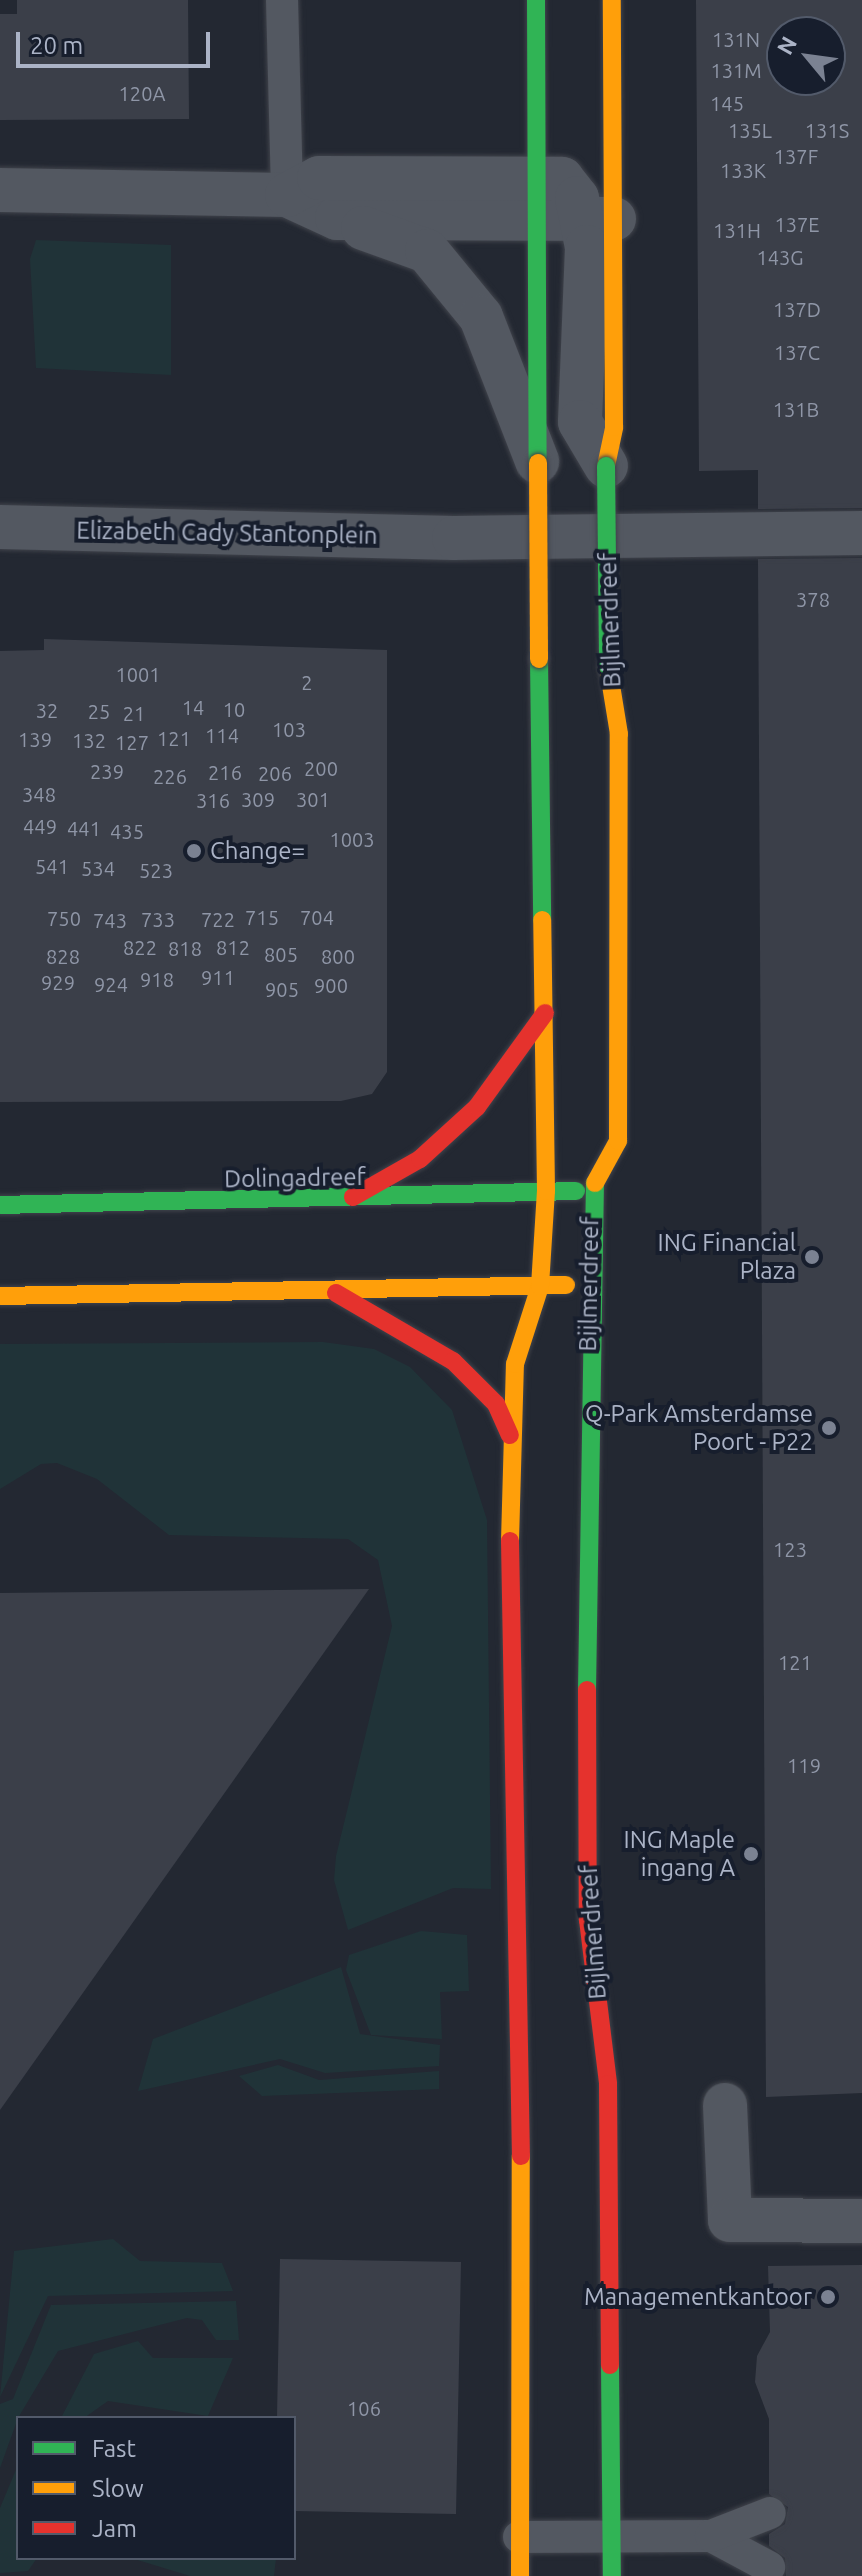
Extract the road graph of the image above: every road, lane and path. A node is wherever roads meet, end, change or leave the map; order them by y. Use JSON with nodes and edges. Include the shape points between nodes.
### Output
{"nodes":[{"id":1,"x":282,"y":0,"type":"edge"},
{"id":2,"x":536,"y":0,"type":"edge"},
{"id":3,"x":612,"y":0,"type":"edge"},
{"id":4,"x":537,"y":174,"type":"junction"},
{"id":5,"x":0,"y":190,"type":"edge"},
{"id":6,"x":287,"y":195,"type":"junction"},
{"id":7,"x":337,"y":218,"type":"junction"},
{"id":8,"x":579,"y":218,"type":"junction"},
{"id":9,"x":538,"y":463,"type":"junction"},
{"id":10,"x":606,"y":466,"type":"joint"},
{"id":11,"x":0,"y":527,"type":"edge"},
{"id":12,"x":862,"y":533,"type":"edge"},
{"id":13,"x":545,"y":1013,"type":"junction"},
{"id":14,"x":591,"y":1190,"type":"junction"},
{"id":15,"x":546,"y":1191,"type":"junction"},
{"id":16,"x":344,"y":1202,"type":"junction"},
{"id":17,"x":0,"y":1205,"type":"edge"},
{"id":18,"x":590,"y":1285,"type":"junction"},
{"id":19,"x":540,"y":1286,"type":"junction"},
{"id":20,"x":330,"y":1290,"type":"junction"},
{"id":21,"x":0,"y":1296,"type":"edge"},
{"id":22,"x":510,"y":1435,"type":"junction"},
{"id":23,"x":725,"y":2105,"type":"dead end"},
{"id":24,"x":862,"y":2221,"type":"edge"},
{"id":25,"x":770,"y":2513,"type":"dead end"},
{"id":26,"x":612,"y":2536,"type":"junction"},
{"id":27,"x":711,"y":2536,"type":"junction"},
{"id":28,"x":519,"y":2537,"type":"junction"},
{"id":29,"x":769,"y":2567,"type":"dead end"},
{"id":30,"x":520,"y":2576,"type":"edge"},
{"id":31,"x":612,"y":2576,"type":"edge"}],
"edges":[{"from":1,"to":6,"type":"lane"},
{"from":2,"to":4,"type":"main road"},
{"from":3,"to":8,"type":"main road","name":"Bijlmerdreef"},
{"from":4,"to":6,"type":"street","via":[[319,178]]},
{"from":4,"to":8,"type":"street","via":[[562,179]]},
{"from":5,"to":6,"type":"street"},
{"from":6,"to":7,"type":"street"},
{"from":7,"to":8,"type":"street"},
{"from":7,"to":9,"type":"street","via":[[427,251],[472,306]]},
{"from":8,"to":9,"type":"main road","name":"Bijlmerdreef"},
{"from":8,"to":10,"type":"street","via":[[580,422]]},
{"from":9,"to":13,"type":"main road","name":"Bijlmerdreef","bridge":true},
{"from":10,"to":14,"type":"main road","name":"Bijlmerdreef","bridge":true,"via":[[608,667],[619,734],[618,1141]]},
{"from":11,"to":12,"type":"street","name":"Elizabeth Cady Stantonplein","via":[[454,538]]},
{"from":13,"to":15,"type":"main road","name":"Bijlmerdreef"},
{"from":13,"to":16,"type":"main road","via":[[477,1107],[420,1159]]},
{"from":14,"to":15,"type":"main road","name":"Dolingadreef"},
{"from":14,"to":18,"type":"main road","name":"Bijlmerdreef"},
{"from":15,"to":16,"type":"main road","name":"Dolingadreef"},
{"from":15,"to":19,"type":"main road","name":"Bijlmerdreef"},
{"from":16,"to":17,"type":"main road","name":"Dolingadreef"},
{"from":18,"to":19,"type":"main road"},
{"from":18,"to":26,"type":"main road","name":"Bijlmerdreef","via":[[588,1920],[608,2084]]},
{"from":19,"to":20,"type":"main road"},
{"from":19,"to":22,"type":"main road","name":"Bijlmerdreef","via":[[515,1364]]},
{"from":20,"to":21,"type":"main road"},
{"from":20,"to":22,"type":"main road","via":[[406,1327],[453,1361],[496,1404]]},
{"from":22,"to":28,"type":"main road","name":"Bijlmerdreef","via":[[512,1918],[521,2085]]},
{"from":23,"to":24,"type":"street","via":[[730,2220]]},
{"from":25,"to":27,"type":"lane"},
{"from":26,"to":27,"type":"lane"},
{"from":26,"to":28,"type":"lane"},
{"from":26,"to":31,"type":"main road","name":"Bijlmerdreef"},
{"from":27,"to":29,"type":"lane"},
{"from":28,"to":30,"type":"main road","name":"Bijlmerdreef"}]}
